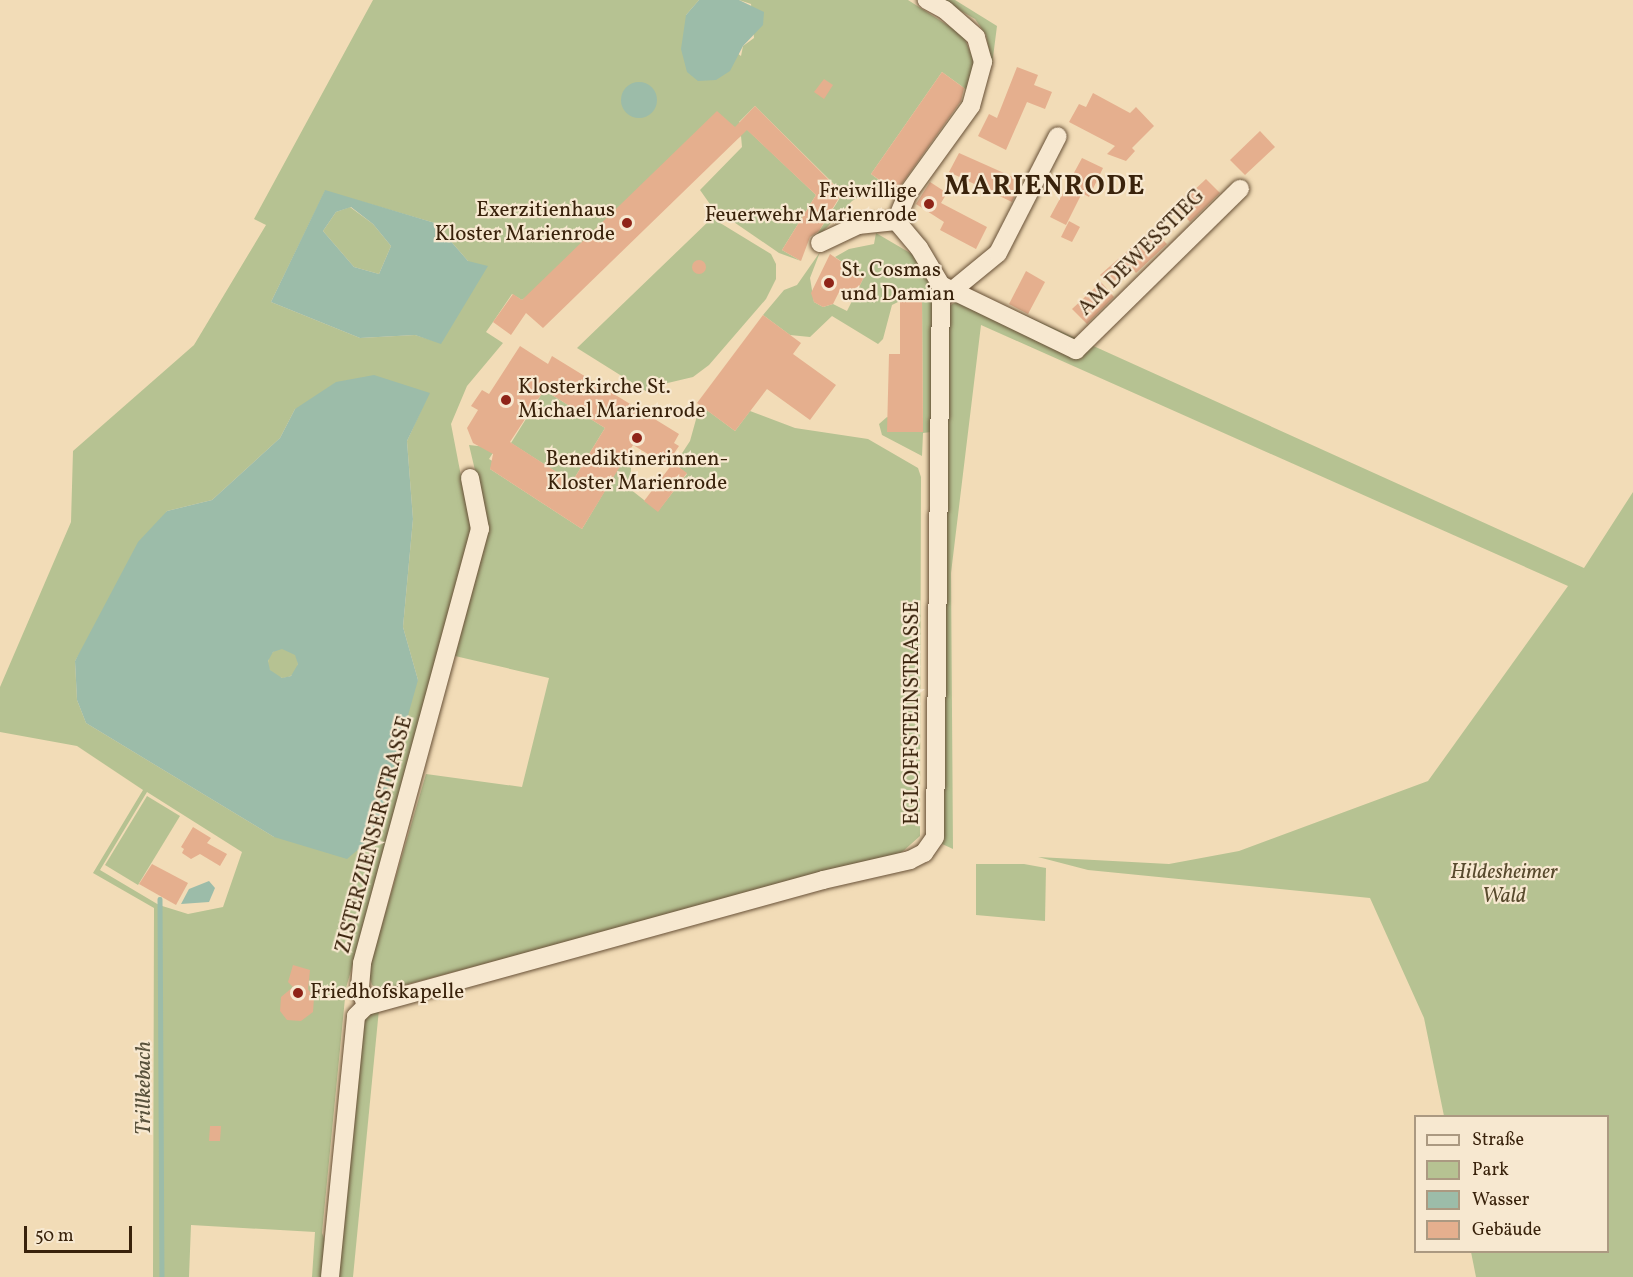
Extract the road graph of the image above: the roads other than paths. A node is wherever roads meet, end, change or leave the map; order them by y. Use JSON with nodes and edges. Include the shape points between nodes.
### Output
{"nodes":[{"id":1,"x":927,"y":0,"type":"edge"},
{"id":2,"x":1058,"y":135,"type":"dead end"},
{"id":3,"x":1240,"y":189,"type":"dead end"},
{"id":4,"x":896,"y":221,"type":"junction"},
{"id":5,"x":820,"y":243,"type":"dead end"},
{"id":6,"x":947,"y":288,"type":"junction"},
{"id":7,"x":470,"y":478,"type":"dead end"},
{"id":8,"x":366,"y":1006,"type":"junction"},
{"id":9,"x":330,"y":1277,"type":"edge"}],
"edges":[{"from":1,"to":4,"type":"street","via":[[945,10],[976,38],[983,62],[971,106],[908,193]]},
{"from":2,"to":6,"type":"street","via":[[998,253]]},
{"from":3,"to":6,"type":"street","name":"AM DEWESSTIEG","via":[[1076,350]]},
{"from":4,"to":5,"type":"street","via":[[858,225]]},
{"from":4,"to":6,"type":"street","name":"EGLOFFSTEINSTRASSE"},
{"from":6,"to":8,"type":"street","name":"EGLOFFSTEINSTRASSE","via":[[935,837],[924,853],[910,860],[823,880]]},
{"from":7,"to":8,"type":"street","name":"ZISTERZIENSERSTRASSE","via":[[480,529],[362,963],[360,987]]},
{"from":8,"to":9,"type":"street","via":[[356,1016]]}]}
